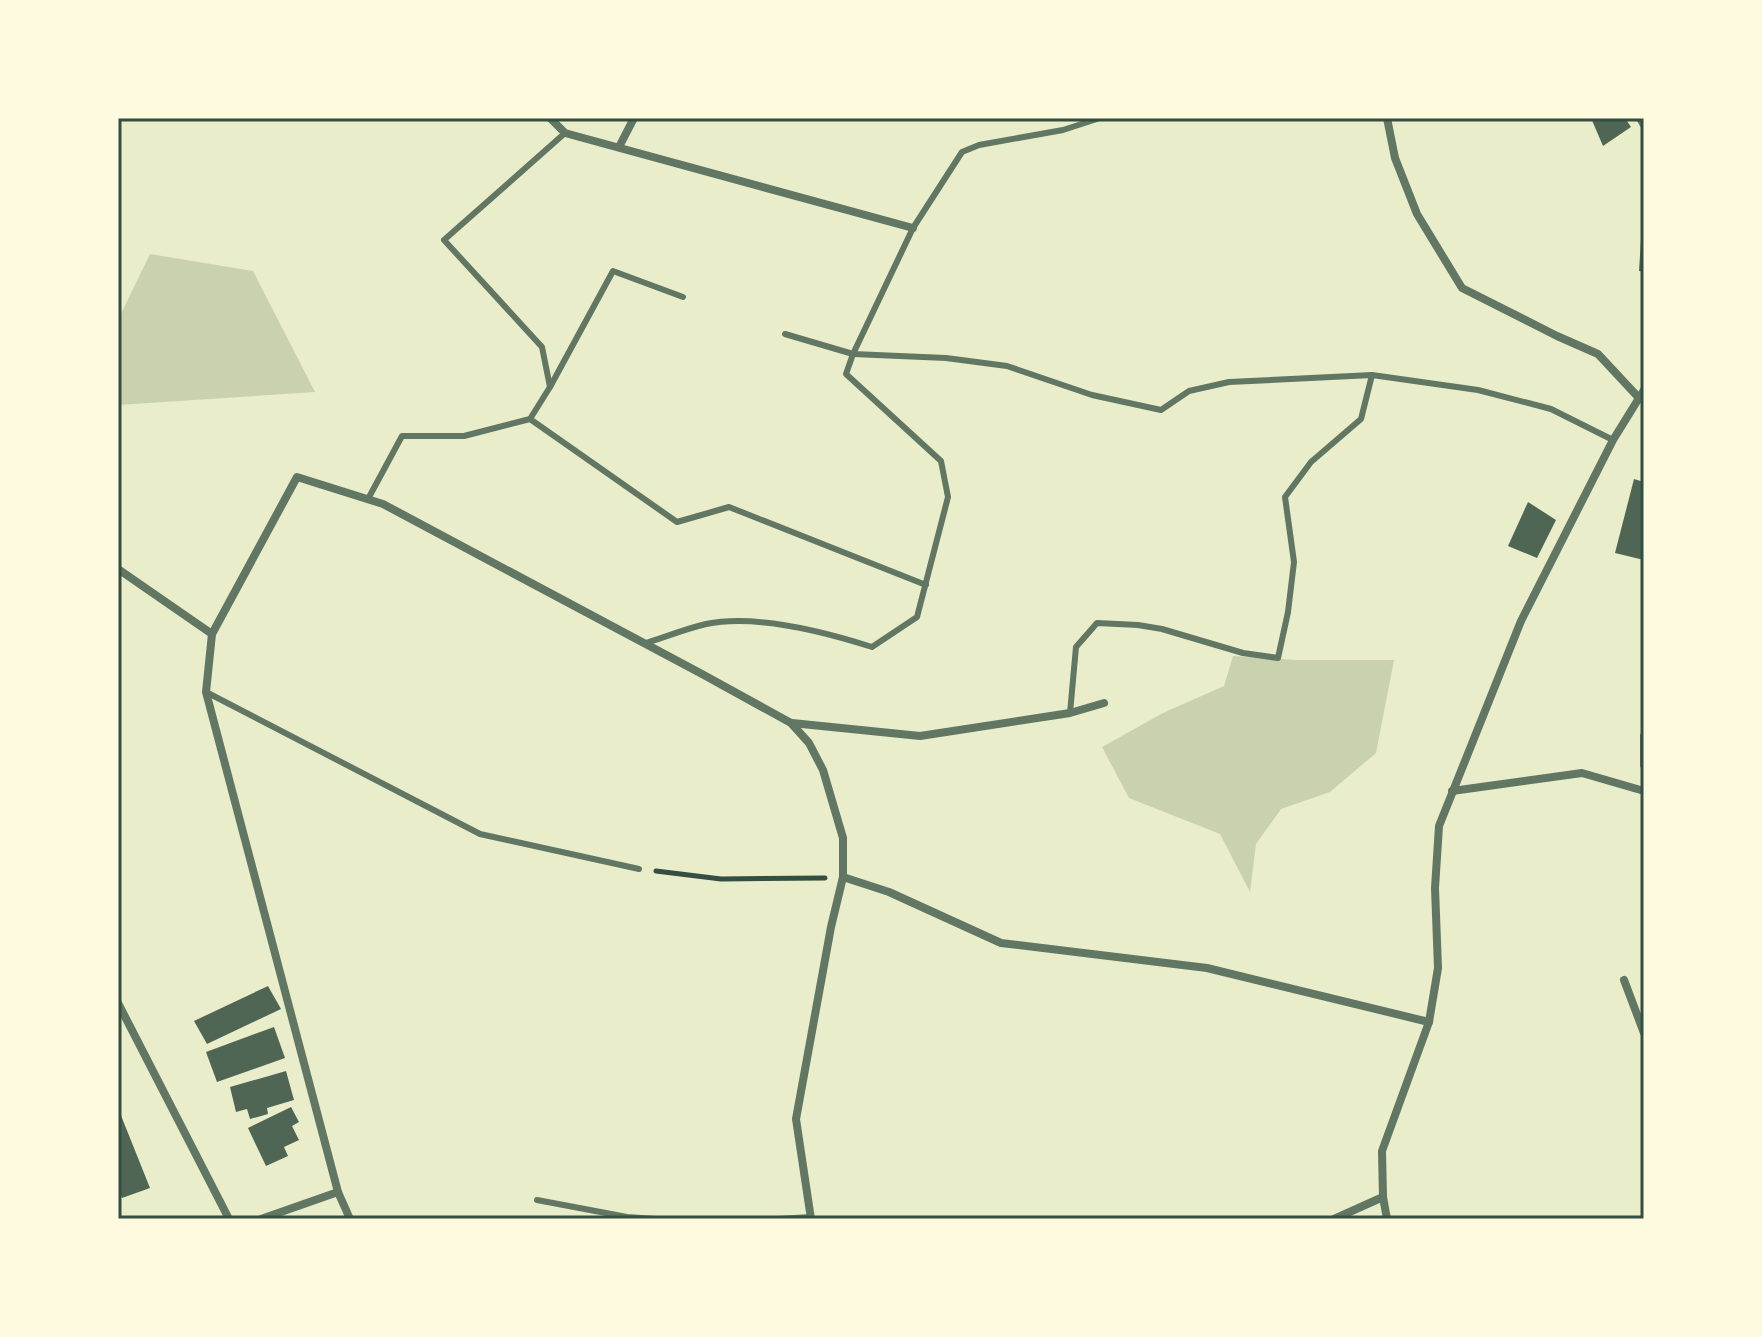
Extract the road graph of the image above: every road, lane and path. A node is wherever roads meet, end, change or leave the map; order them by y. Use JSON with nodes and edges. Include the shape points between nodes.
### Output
{"nodes":[{"id":1,"x":550,"y":118,"type":"edge"},
{"id":2,"x":634,"y":118,"type":"edge"},
{"id":3,"x":1100,"y":118,"type":"edge"},
{"id":4,"x":1387,"y":118,"type":"edge"},
{"id":5,"x":1640,"y":118,"type":"edge"},
{"id":6,"x":1644,"y":125,"type":"edge"},
{"id":7,"x":565,"y":133,"type":"junction"},
{"id":8,"x":619,"y":147,"type":"junction"},
{"id":9,"x":913,"y":228,"type":"junction"},
{"id":10,"x":683,"y":297,"type":"dead end"},
{"id":11,"x":785,"y":334,"type":"dead end"},
{"id":12,"x":853,"y":354,"type":"junction"},
{"id":13,"x":1372,"y":375,"type":"junction"},
{"id":14,"x":550,"y":387,"type":"junction"},
{"id":15,"x":1642,"y":394,"type":"edge"},
{"id":16,"x":530,"y":419,"type":"junction"},
{"id":17,"x":1613,"y":440,"type":"junction"},
{"id":18,"x":368,"y":499,"type":"junction"},
{"id":19,"x":118,"y":569,"type":"edge"},
{"id":20,"x":926,"y":585,"type":"junction"},
{"id":21,"x":212,"y":634,"type":"junction"},
{"id":22,"x":646,"y":643,"type":"junction"},
{"id":23,"x":206,"y":692,"type":"junction"},
{"id":24,"x":1104,"y":703,"type":"dead end"},
{"id":25,"x":1070,"y":713,"type":"junction"},
{"id":26,"x":791,"y":723,"type":"junction"},
{"id":27,"x":1644,"y":736,"type":"edge"},
{"id":28,"x":1644,"y":765,"type":"edge"},
{"id":29,"x":1452,"y":791,"type":"junction"},
{"id":30,"x":1644,"y":791,"type":"edge"},
{"id":31,"x":639,"y":869,"type":"joint"},
{"id":32,"x":843,"y":877,"type":"junction"},
{"id":33,"x":1624,"y":980,"type":"dead end"},
{"id":34,"x":118,"y":1003,"type":"edge"},
{"id":35,"x":1429,"y":1022,"type":"junction"},
{"id":36,"x":1644,"y":1033,"type":"edge"},
{"id":37,"x":338,"y":1192,"type":"junction"},
{"id":38,"x":1383,"y":1197,"type":"junction"},
{"id":39,"x":537,"y":1200,"type":"dead end"},
{"id":40,"x":811,"y":1218,"type":"edge"},
{"id":41,"x":229,"y":1219,"type":"edge"},
{"id":42,"x":261,"y":1219,"type":"edge"},
{"id":43,"x":350,"y":1219,"type":"edge"},
{"id":44,"x":656,"y":1219,"type":"edge"},
{"id":45,"x":779,"y":1219,"type":"edge"},
{"id":46,"x":1334,"y":1219,"type":"edge"},
{"id":47,"x":1387,"y":1219,"type":"edge"}],
"edges":[{"from":1,"to":7,"type":"street"},
{"from":2,"to":8,"type":"street"},
{"from":3,"to":9,"type":"lane","via":[[962,152]]},
{"from":4,"to":15,"type":"street","via":[[1395,158],[1417,214],[1462,288],[1598,354]]},
{"from":5,"to":6,"type":"street"},
{"from":7,"to":8,"type":"street"},
{"from":7,"to":14,"type":"lane","via":[[444,240],[542,347]]},
{"from":8,"to":9,"type":"street"},
{"from":9,"to":12,"type":"lane"},
{"from":10,"to":14,"type":"lane","via":[[613,271]]},
{"from":11,"to":12,"type":"lane"},
{"from":12,"to":13,"type":"lane","via":[[1007,366],[1092,395],[1161,410],[1189,391],[1229,382]]},
{"from":12,"to":20,"type":"lane","via":[[846,374],[941,461],[948,497]]},
{"from":13,"to":17,"type":"lane","via":[[1507,397],[1551,409]]},
{"from":13,"to":25,"type":"lane","via":[[1361,419],[1311,462],[1285,497],[1294,562],[1278,658],[1162,629],[1097,623],[1076,647]]},
{"from":14,"to":16,"type":"lane"},
{"from":15,"to":17,"type":"street"},
{"from":16,"to":18,"type":"lane","via":[[464,436],[402,436]]},
{"from":16,"to":20,"type":"lane","via":[[677,522],[729,507]]},
{"from":17,"to":29,"type":"street","via":[[1521,621]]},
{"from":18,"to":21,"type":"street","via":[[297,477]]},
{"from":18,"to":22,"type":"street"},
{"from":19,"to":21,"type":"street"},
{"from":20,"to":22,"type":"lane","via":[[917,617],[872,647],[755,621],[707,624]]},
{"from":21,"to":23,"type":"street"},
{"from":22,"to":26,"type":"street"},
{"from":23,"to":31,"type":"lane","via":[[480,834]]},
{"from":23,"to":37,"type":"street"},
{"from":24,"to":25,"type":"street"},
{"from":25,"to":26,"type":"street","via":[[920,736]]},
{"from":26,"to":32,"type":"street","via":[[823,770],[843,838]]},
{"from":27,"to":28,"type":"street"},
{"from":29,"to":30,"type":"street","via":[[1582,773]]},
{"from":29,"to":35,"type":"street","via":[[1439,826],[1438,968]]},
{"from":31,"to":32,"type":"path","via":[[721,879]]},
{"from":32,"to":35,"type":"street","via":[[1001,943],[1207,968]]},
{"from":32,"to":40,"type":"street","via":[[796,1119]]},
{"from":33,"to":36,"type":"street"},
{"from":34,"to":41,"type":"street"},
{"from":35,"to":38,"type":"street","via":[[1382,1151]]},
{"from":37,"to":42,"type":"street"},
{"from":37,"to":43,"type":"street"},
{"from":38,"to":46,"type":"street"},
{"from":38,"to":47,"type":"street"},
{"from":39,"to":44,"type":"lane"},
{"from":40,"to":45,"type":"lane"}]}
